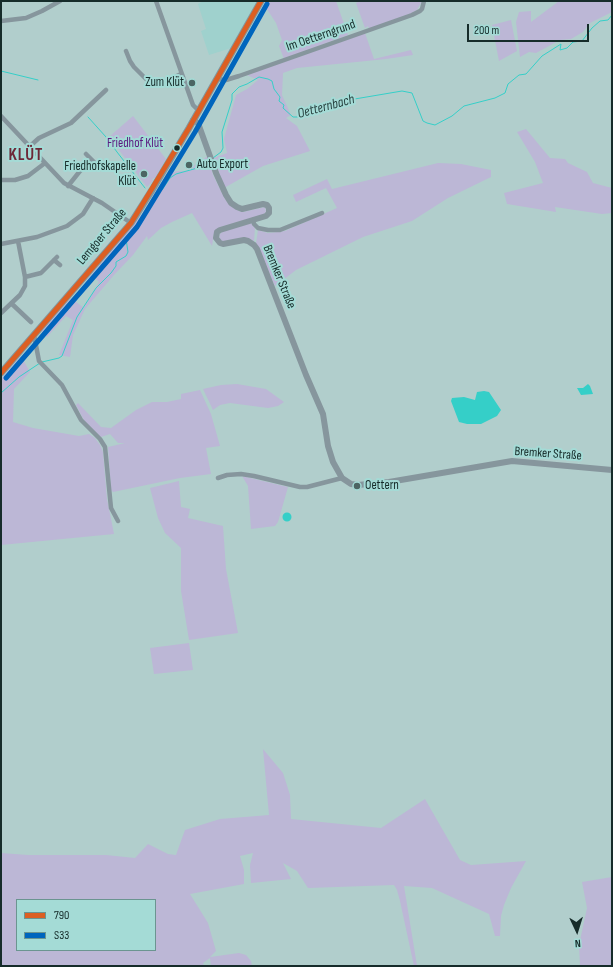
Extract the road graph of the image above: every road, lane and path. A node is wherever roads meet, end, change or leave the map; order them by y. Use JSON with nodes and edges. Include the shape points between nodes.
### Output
{"nodes":[{"id":1,"x":60,"y":1,"type":"edge"},
{"id":2,"x":156,"y":1,"type":"edge"},
{"id":3,"x":261,"y":1,"type":"edge"},
{"id":4,"x":424,"y":1,"type":"edge"},
{"id":5,"x":1,"y":21,"type":"edge"},
{"id":6,"x":126,"y":51,"type":"dead end"},
{"id":7,"x":182,"y":74,"type":"junction"},
{"id":8,"x":217,"y":79,"type":"junction"},
{"id":9,"x":106,"y":90,"type":"dead end"},
{"id":10,"x":199,"y":111,"type":"junction"},
{"id":11,"x":1,"y":116,"type":"edge"},
{"id":12,"x":193,"y":120,"type":"junction"},
{"id":13,"x":29,"y":148,"type":"junction"},
{"id":14,"x":86,"y":154,"type":"dead end"},
{"id":15,"x":45,"y":163,"type":"junction"},
{"id":16,"x":1,"y":180,"type":"edge"},
{"id":17,"x":68,"y":186,"type":"junction"},
{"id":18,"x":94,"y":198,"type":"junction"},
{"id":19,"x":322,"y":213,"type":"dead end"},
{"id":20,"x":253,"y":220,"type":"junction"},
{"id":21,"x":131,"y":223,"type":"junction"},
{"id":22,"x":18,"y":241,"type":"junction"},
{"id":23,"x":1,"y":244,"type":"edge"},
{"id":24,"x":60,"y":266,"type":"dead end"},
{"id":25,"x":25,"y":277,"type":"junction"},
{"id":26,"x":12,"y":304,"type":"junction"},
{"id":27,"x":1,"y":313,"type":"edge"},
{"id":28,"x":31,"y":322,"type":"dead end"},
{"id":29,"x":34,"y":335,"type":"junction"},
{"id":30,"x":1,"y":373,"type":"edge"},
{"id":31,"x":612,"y":470,"type":"edge"},
{"id":32,"x":218,"y":478,"type":"dead end"},
{"id":33,"x":342,"y":478,"type":"junction"},
{"id":34,"x":118,"y":521,"type":"dead end"}],
"edges":[{"from":1,"to":5,"type":"street","via":[[26,18]]},
{"from":2,"to":7,"type":"street"},
{"from":3,"to":8,"type":"main road","name":"Lemgoer Straße"},
{"from":4,"to":8,"type":"street","name":"Im Oetterngrund","via":[[420,11],[412,15],[239,76],[226,80]]},
{"from":6,"to":7,"type":"street","via":[[134,68],[150,83],[160,84]]},
{"from":7,"to":10,"type":"street","via":[[193,105]]},
{"from":8,"to":10,"type":"main road","name":"Lemgoer Straße"},
{"from":9,"to":13,"type":"street","via":[[71,123],[39,138]]},
{"from":10,"to":12,"type":"main road","name":"Lemgoer Straße"},
{"from":11,"to":13,"type":"street"},
{"from":12,"to":20,"type":"street","name":"Bremker Straße","via":[[198,123],[210,159],[226,195],[234,206],[242,209],[263,204],[268,207],[267,215]]},
{"from":12,"to":21,"type":"main road","name":"Lemgoer Straße"},
{"from":13,"to":15,"type":"street"},
{"from":14,"to":17,"type":"street","via":[[93,162],[80,171]]},
{"from":15,"to":16,"type":"street","via":[[28,176],[15,180]]},
{"from":15,"to":17,"type":"street"},
{"from":17,"to":18,"type":"street"},
{"from":18,"to":21,"type":"street"},
{"from":18,"to":22,"type":"street","via":[[73,223],[57,231]]},
{"from":19,"to":20,"type":"street","via":[[280,230],[258,228]]},
{"from":20,"to":33,"type":"street","name":"Bremker Straße","via":[[220,230],[216,238],[222,244],[248,241],[257,249],[306,375],[324,414],[328,446]]},
{"from":21,"to":29,"type":"main road","name":"Lemgoer Straße"},
{"from":22,"to":23,"type":"street"},
{"from":22,"to":25,"type":"street"},
{"from":24,"to":25,"type":"street","via":[[56,258],[41,273]]},
{"from":25,"to":26,"type":"street","via":[[24,289]]},
{"from":26,"to":27,"type":"street"},
{"from":26,"to":28,"type":"street"},
{"from":29,"to":30,"type":"main road","name":"Lemgoer Straße"},
{"from":29,"to":34,"type":"street","via":[[39,361],[62,385],[86,426],[105,447],[111,508]]},
{"from":31,"to":33,"type":"street","name":"Bremker Straße","via":[[512,461],[389,482],[351,484]]},
{"from":32,"to":33,"type":"street","via":[[241,474],[300,487]]}]}
